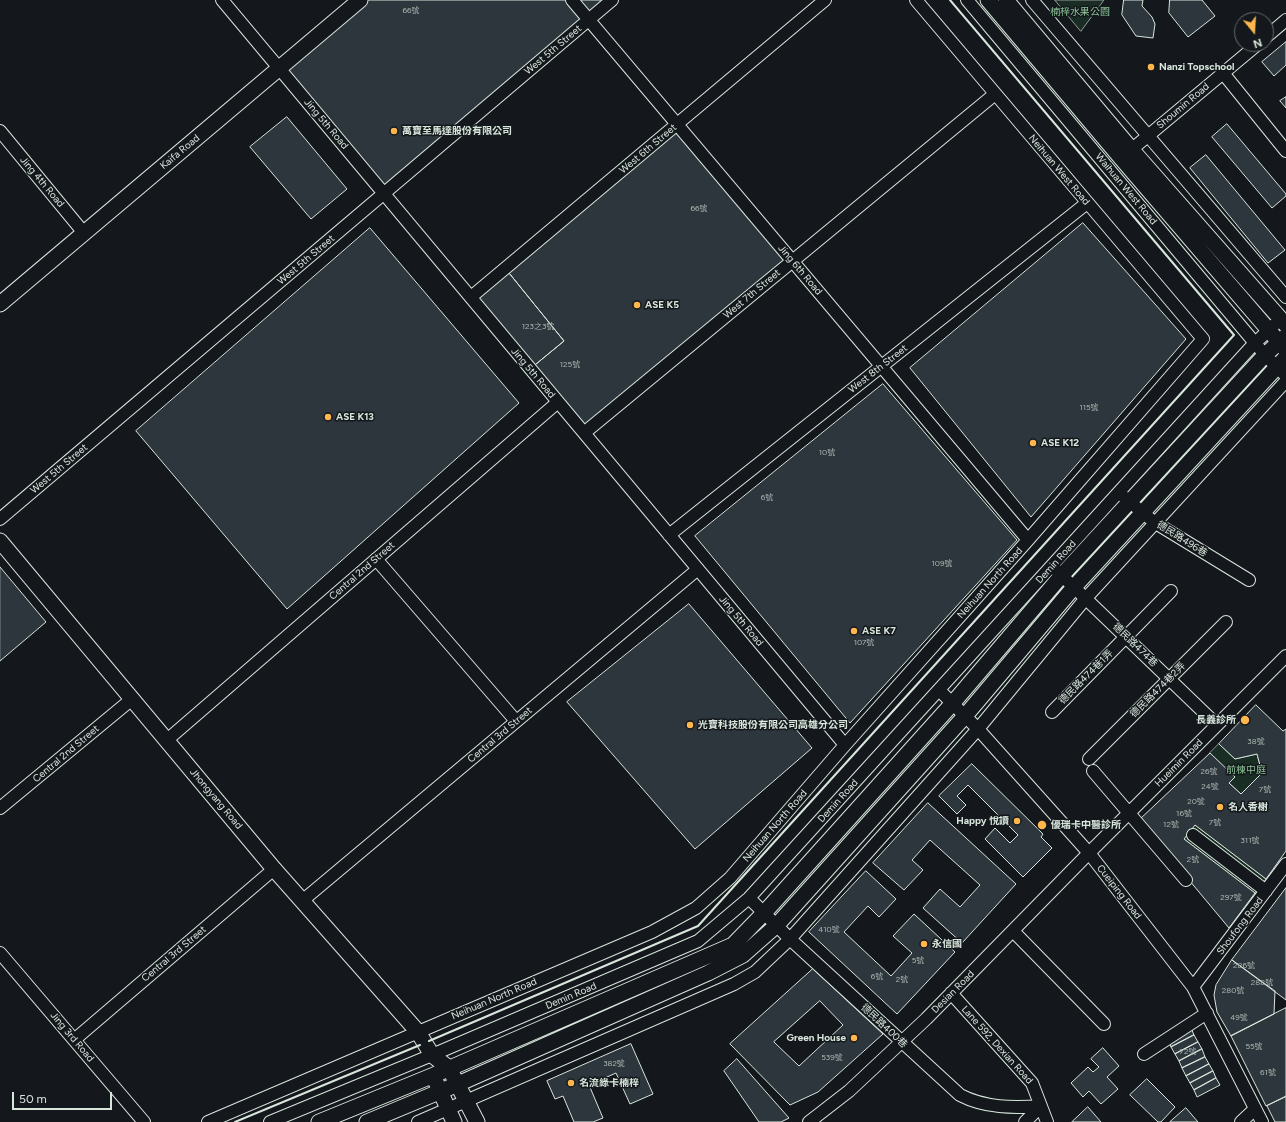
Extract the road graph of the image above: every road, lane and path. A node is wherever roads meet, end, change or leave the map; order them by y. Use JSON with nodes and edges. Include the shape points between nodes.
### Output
{"nodes":[{"id":1,"x":222,"y":0,"type":"edge"},
{"id":2,"x":360,"y":0,"type":"edge"},
{"id":3,"x":572,"y":0,"type":"edge"},
{"id":4,"x":612,"y":0,"type":"edge"},
{"id":5,"x":826,"y":0,"type":"edge"},
{"id":6,"x":916,"y":0,"type":"edge"},
{"id":7,"x":967,"y":0,"type":"edge"},
{"id":8,"x":988,"y":0,"type":"edge"},
{"id":9,"x":1006,"y":0,"type":"edge"},
{"id":10,"x":1032,"y":0,"type":"edge"},
{"id":11,"x":589,"y":20,"type":"junction"},
{"id":12,"x":1286,"y":20,"type":"edge"},
{"id":13,"x":1274,"y":30,"type":"edge"},
{"id":14,"x":1248,"y":52,"type":"edge"},
{"id":15,"x":279,"y":68,"type":"junction"},
{"id":16,"x":1223,"y":73,"type":"junction"},
{"id":17,"x":995,"y":94,"type":"junction"},
{"id":18,"x":677,"y":124,"type":"junction"},
{"id":19,"x":0,"y":131,"type":"edge"},
{"id":20,"x":1147,"y":136,"type":"junction"},
{"id":21,"x":1286,"y":151,"type":"edge"},
{"id":22,"x":1126,"y":154,"type":"junction"},
{"id":23,"x":1109,"y":168,"type":"junction"},
{"id":24,"x":384,"y":193,"type":"junction"},
{"id":25,"x":1087,"y":203,"type":"junction"},
{"id":26,"x":84,"y":233,"type":"junction"},
{"id":27,"x":793,"y":261,"type":"junction"},
{"id":28,"x":470,"y":297,"type":"junction"},
{"id":29,"x":1286,"y":297,"type":"edge"},
{"id":30,"x":0,"y":304,"type":"edge"},
{"id":31,"x":1284,"y":319,"type":"edge"},
{"id":32,"x":1268,"y":330,"type":"junction"},
{"id":33,"x":1203,"y":340,"type":"joint"},
{"id":34,"x":1255,"y":342,"type":"junction"},
{"id":35,"x":1284,"y":343,"type":"edge"},
{"id":36,"x":1265,"y":355,"type":"junction"},
{"id":37,"x":882,"y":366,"type":"junction"},
{"id":38,"x":1283,"y":366,"type":"edge"},
{"id":39,"x":1286,"y":381,"type":"edge"},
{"id":40,"x":558,"y":402,"type":"junction"},
{"id":41,"x":584,"y":433,"type":"junction"},
{"id":42,"x":1124,"y":497,"type":"junction"},
{"id":43,"x":1143,"y":512,"type":"junction"},
{"id":44,"x":0,"y":519,"type":"edge"},
{"id":45,"x":1154,"y":522,"type":"junction"},
{"id":46,"x":669,"y":535,"type":"junction"},
{"id":47,"x":1028,"y":540,"type":"junction"},
{"id":48,"x":0,"y":541,"type":"edge"},
{"id":49,"x":376,"y":559,"type":"junction"},
{"id":50,"x":698,"y":569,"type":"junction"},
{"id":51,"x":1057,"y":571,"type":"junction"},
{"id":52,"x":1249,"y":580,"type":"dead end"},
{"id":53,"x":1074,"y":587,"type":"junction"},
{"id":54,"x":1171,"y":591,"type":"dead end"},
{"id":55,"x":1086,"y":598,"type":"junction"},
{"id":56,"x":1226,"y":622,"type":"dead end"},
{"id":57,"x":1126,"y":637,"type":"junction"},
{"id":58,"x":1286,"y":656,"type":"edge"},
{"id":59,"x":1170,"y":678,"type":"junction"},
{"id":60,"x":939,"y":690,"type":"junction"},
{"id":61,"x":132,"y":699,"type":"junction"},
{"id":62,"x":952,"y":704,"type":"junction"},
{"id":63,"x":1052,"y":712,"type":"dead end"},
{"id":64,"x":965,"y":716,"type":"junction"},
{"id":65,"x":516,"y":721,"type":"junction"},
{"id":66,"x":1217,"y":725,"type":"junction"},
{"id":67,"x":978,"y":728,"type":"junction"},
{"id":68,"x":167,"y":740,"type":"junction"},
{"id":69,"x":845,"y":745,"type":"junction"},
{"id":70,"x":1090,"y":759,"type":"dead end"},
{"id":71,"x":1093,"y":771,"type":"dead end"},
{"id":72,"x":0,"y":808,"type":"edge"},
{"id":73,"x":1128,"y":813,"type":"junction"},
{"id":74,"x":1193,"y":835,"type":"dead end"},
{"id":75,"x":1089,"y":853,"type":"junction"},
{"id":76,"x":1286,"y":864,"type":"edge"},
{"id":77,"x":274,"y":869,"type":"junction"},
{"id":78,"x":1186,"y":880,"type":"dead end"},
{"id":79,"x":1266,"y":891,"type":"junction"},
{"id":80,"x":750,"y":898,"type":"junction"},
{"id":81,"x":302,"y":901,"type":"junction"},
{"id":82,"x":764,"y":913,"type":"junction"},
{"id":83,"x":777,"y":925,"type":"junction"},
{"id":84,"x":1013,"y":931,"type":"junction"},
{"id":85,"x":790,"y":939,"type":"junction"},
{"id":86,"x":0,"y":952,"type":"edge"},
{"id":87,"x":1193,"y":987,"type":"junction"},
{"id":88,"x":951,"y":993,"type":"junction"},
{"id":89,"x":1206,"y":1013,"type":"junction"},
{"id":90,"x":1104,"y":1024,"type":"dead end"},
{"id":91,"x":418,"y":1032,"type":"junction"},
{"id":92,"x":74,"y":1040,"type":"junction"},
{"id":93,"x":901,"y":1041,"type":"junction"},
{"id":94,"x":1144,"y":1054,"type":"dead end"},
{"id":95,"x":432,"y":1055,"type":"junction"},
{"id":96,"x":449,"y":1068,"type":"junction"},
{"id":97,"x":434,"y":1075,"type":"junction"},
{"id":98,"x":458,"y":1084,"type":"junction"},
{"id":99,"x":440,"y":1091,"type":"junction"},
{"id":100,"x":466,"y":1102,"type":"junction"},
{"id":101,"x":1041,"y":1106,"type":"junction"},
{"id":102,"x":1255,"y":1109,"type":"junction"},
{"id":103,"x":450,"y":1116,"type":"edge"},
{"id":104,"x":817,"y":1120,"type":"edge"},
{"id":105,"x":144,"y":1122,"type":"edge"},
{"id":106,"x":208,"y":1122,"type":"edge"},
{"id":107,"x":270,"y":1122,"type":"edge"},
{"id":108,"x":319,"y":1122,"type":"edge"},
{"id":109,"x":367,"y":1122,"type":"edge"},
{"id":110,"x":418,"y":1122,"type":"edge"},
{"id":111,"x":477,"y":1122,"type":"edge"},
{"id":112,"x":1025,"y":1122,"type":"edge"},
{"id":113,"x":1047,"y":1122,"type":"edge"},
{"id":114,"x":1241,"y":1122,"type":"edge"},
{"id":115,"x":1262,"y":1122,"type":"edge"}],
"edges":[{"from":1,"to":15,"type":"street","name":"Jing 5th Road"},
{"from":2,"to":15,"type":"street","name":"Kaifa Road"},
{"from":3,"to":11,"type":"street","name":"Jing 6th Road"},
{"from":4,"to":11,"type":"street","name":"West 5th Street"},
{"from":5,"to":18,"type":"street","name":"West 6th Street"},
{"from":6,"to":17,"type":"street","name":"Neihuan West Road"},
{"from":7,"to":23,"type":"street","name":"Waihuan West Road"},
{"from":8,"to":22,"type":"street","name":"Waihuan West Road"},
{"from":9,"to":22,"type":"street","name":"Waihuan West Road"},
{"from":10,"to":20,"type":"street"},
{"from":11,"to":18,"type":"street","name":"Jing 6th Road"},
{"from":11,"to":24,"type":"street","name":"West 5th Street"},
{"from":12,"to":13,"type":"street"},
{"from":14,"to":16,"type":"street","name":"Shoumin Road"},
{"from":15,"to":24,"type":"street","name":"Jing 5th Road"},
{"from":15,"to":26,"type":"street","name":"Kaifa Road"},
{"from":16,"to":20,"type":"street","name":"Shoumin Road"},
{"from":16,"to":21,"type":"street"},
{"from":17,"to":25,"type":"street","name":"Neihuan West Road"},
{"from":17,"to":27,"type":"street","name":"West 7th Street"},
{"from":18,"to":27,"type":"street","name":"Jing 6th Road"},
{"from":18,"to":28,"type":"street","name":"West 6th Street"},
{"from":19,"to":26,"type":"street","name":"Jing 4th Road"},
{"from":20,"to":22,"type":"street","name":"Shoumin Road"},
{"from":20,"to":29,"type":"street"},
{"from":22,"to":23,"type":"street","name":"Shoumin Road"},
{"from":22,"to":31,"type":"street","name":"Waihuan West Road"},
{"from":22,"to":32,"type":"street","name":"Waihuan West Road"},
{"from":23,"to":34,"type":"street","name":"Waihuan West Road"},
{"from":24,"to":28,"type":"street","name":"Jing 5th Road"},
{"from":24,"to":44,"type":"street","name":"West 5th Street"},
{"from":25,"to":33,"type":"street","name":"Neihuan West Road"},
{"from":25,"to":37,"type":"street","name":"West 8th Street"},
{"from":26,"to":30,"type":"street","name":"Kaifa Road"},
{"from":27,"to":37,"type":"street","name":"Jing 6th Road"},
{"from":27,"to":41,"type":"street","name":"West 7th Street"},
{"from":28,"to":40,"type":"street","name":"Jing 5th Road"},
{"from":31,"to":32,"type":"street","name":"Demin Road"},
{"from":32,"to":34,"type":"street","name":"Demin Road"},
{"from":32,"to":35,"type":"street","name":"Waihuan West Road"},
{"from":33,"to":47,"type":"street","name":"Neihuan North Road"},
{"from":34,"to":36,"type":"street","name":"Waihuan West Road"},
{"from":34,"to":42,"type":"street","name":"Demin Road"},
{"from":35,"to":36,"type":"street","name":"Demin Road"},
{"from":36,"to":38,"type":"street","name":"Waihuan West Road"},
{"from":36,"to":42,"type":"street","name":"Demin Road"},
{"from":37,"to":46,"type":"street","name":"West 8th Street"},
{"from":37,"to":47,"type":"street","name":"Jing 6th Road"},
{"from":38,"to":43,"type":"street"},
{"from":39,"to":45,"type":"street"},
{"from":40,"to":41,"type":"street","name":"Jing 5th Road"},
{"from":40,"to":49,"type":"street","name":"Central 2nd Street"},
{"from":41,"to":46,"type":"street","name":"Jing 5th Road"},
{"from":42,"to":43,"type":"street","name":"德民路496巷"},
{"from":42,"to":51,"type":"street","name":"Demin Road"},
{"from":43,"to":45,"type":"street","name":"德民路496巷"},
{"from":43,"to":53,"type":"street"},
{"from":45,"to":52,"type":"street","name":"德民路496巷"},
{"from":45,"to":55,"type":"street"},
{"from":46,"to":50,"type":"street","name":"Jing 5th Road"},
{"from":47,"to":69,"type":"street","name":"Neihuan North Road"},
{"from":48,"to":61,"type":"street","name":"Jhongyang Road"},
{"from":49,"to":65,"type":"street"},
{"from":49,"to":68,"type":"street","name":"Central 2nd Street"},
{"from":50,"to":65,"type":"street","name":"Central 3rd Street"},
{"from":50,"to":69,"type":"street","name":"Jing 5th Road"},
{"from":51,"to":53,"type":"street","name":"德民路474巷"},
{"from":51,"to":60,"type":"street","name":"Demin Road"},
{"from":51,"to":62,"type":"street","name":"Demin Road"},
{"from":53,"to":55,"type":"street","name":"德民路474巷"},
{"from":53,"to":64,"type":"street"},
{"from":54,"to":57,"type":"street","name":"德民路474巷1弄"},
{"from":55,"to":57,"type":"street","name":"德民路474巷"},
{"from":55,"to":67,"type":"street"},
{"from":56,"to":59,"type":"street","name":"德民路474巷2弄"},
{"from":57,"to":59,"type":"street","name":"德民路474巷"},
{"from":57,"to":63,"type":"street","name":"德民路474巷1弄"},
{"from":58,"to":66,"type":"street","name":"Hueimin Road"},
{"from":59,"to":66,"type":"street","name":"德民路474巷"},
{"from":59,"to":70,"type":"street","name":"德民路474巷2弄"},
{"from":60,"to":62,"type":"street","name":"Cueiping Road"},
{"from":60,"to":80,"type":"street","name":"Demin Road"},
{"from":61,"to":68,"type":"street","name":"Jhongyang Road"},
{"from":61,"to":72,"type":"street","name":"Central 2nd Street"},
{"from":62,"to":64,"type":"street","name":"Cueiping Road"},
{"from":62,"to":82,"type":"street","name":"Demin Road"},
{"from":64,"to":67,"type":"street","name":"Cueiping Road"},
{"from":64,"to":83,"type":"street"},
{"from":65,"to":81,"type":"street","name":"Central 3rd Street"},
{"from":66,"to":73,"type":"street","name":"Hueimin Road"},
{"from":67,"to":75,"type":"street","name":"Cueiping Road"},
{"from":67,"to":85,"type":"street"},
{"from":68,"to":77,"type":"street","name":"Jhongyang Road"},
{"from":69,"to":91,"type":"street","name":"Neihuan North Road","via":[[730,878],[696,908],[652,932]]},
{"from":71,"to":73,"type":"street"},
{"from":73,"to":75,"type":"street","name":"Hueimin Road"},
{"from":73,"to":78,"type":"street"},
{"from":74,"to":79,"type":"street"},
{"from":75,"to":84,"type":"street","name":"Desian Road"},
{"from":75,"to":87,"type":"street","name":"Cueiping Road"},
{"from":76,"to":79,"type":"street","name":"Shoufong Road"},
{"from":77,"to":81,"type":"street","name":"Jhongyang Road"},
{"from":77,"to":92,"type":"street","name":"Central 3rd Street"},
{"from":79,"to":87,"type":"street","name":"Shoufong Road"},
{"from":80,"to":82,"type":"street","name":"德民路400巷"},
{"from":80,"to":95,"type":"street","name":"Demin Road","via":[[698,941]]},
{"from":81,"to":91,"type":"street","name":"Jhongyang Road"},
{"from":82,"to":83,"type":"street","name":"德民路400巷"},
{"from":82,"to":96,"type":"street","name":"Demin Road","via":[[733,944]]},
{"from":83,"to":85,"type":"street","name":"德民路400巷"},
{"from":83,"to":98,"type":"street","via":[[743,955],[708,973]]},
{"from":84,"to":88,"type":"street","name":"Desian Road"},
{"from":84,"to":90,"type":"street"},
{"from":85,"to":93,"type":"street","name":"德民路400巷"},
{"from":85,"to":100,"type":"street","via":[[755,972],[734,984]]},
{"from":86,"to":92,"type":"street","name":"Jing 3rd Road"},
{"from":87,"to":89,"type":"street","name":"Cueiping Road"},
{"from":88,"to":93,"type":"street","name":"Desian Road"},
{"from":88,"to":101,"type":"street","name":"Lane 592, Dexian Road","via":[[1032,1083]]},
{"from":89,"to":94,"type":"street"},
{"from":89,"to":102,"type":"street","name":"Cueiping Road"},
{"from":91,"to":95,"type":"street","name":"Jhongyang Road"},
{"from":91,"to":106,"type":"street","name":"Neihuan North Road"},
{"from":92,"to":105,"type":"street","name":"Jing 3rd Road"},
{"from":93,"to":101,"type":"street","name":"德民路400巷","via":[[960,1095],[971,1101],[1014,1108]]},
{"from":93,"to":104,"type":"street","name":"Desian Road"},
{"from":95,"to":96,"type":"street"},
{"from":95,"to":97,"type":"street"},
{"from":95,"to":107,"type":"street","name":"Demin Road"},
{"from":96,"to":97,"type":"street","name":"Demin Road"},
{"from":96,"to":98,"type":"street"},
{"from":97,"to":99,"type":"street"},
{"from":97,"to":108,"type":"street","name":"Demin Road"},
{"from":98,"to":99,"type":"street"},
{"from":98,"to":100,"type":"street"},
{"from":99,"to":103,"type":"street"},
{"from":99,"to":109,"type":"street"},
{"from":100,"to":103,"type":"street"},
{"from":100,"to":111,"type":"street"},
{"from":101,"to":112,"type":"street"},
{"from":101,"to":113,"type":"street","name":"Lane 592, Dexian Road"},
{"from":102,"to":114,"type":"street"},
{"from":102,"to":115,"type":"street","name":"Cueiping Road"},
{"from":103,"to":110,"type":"street"}]}
